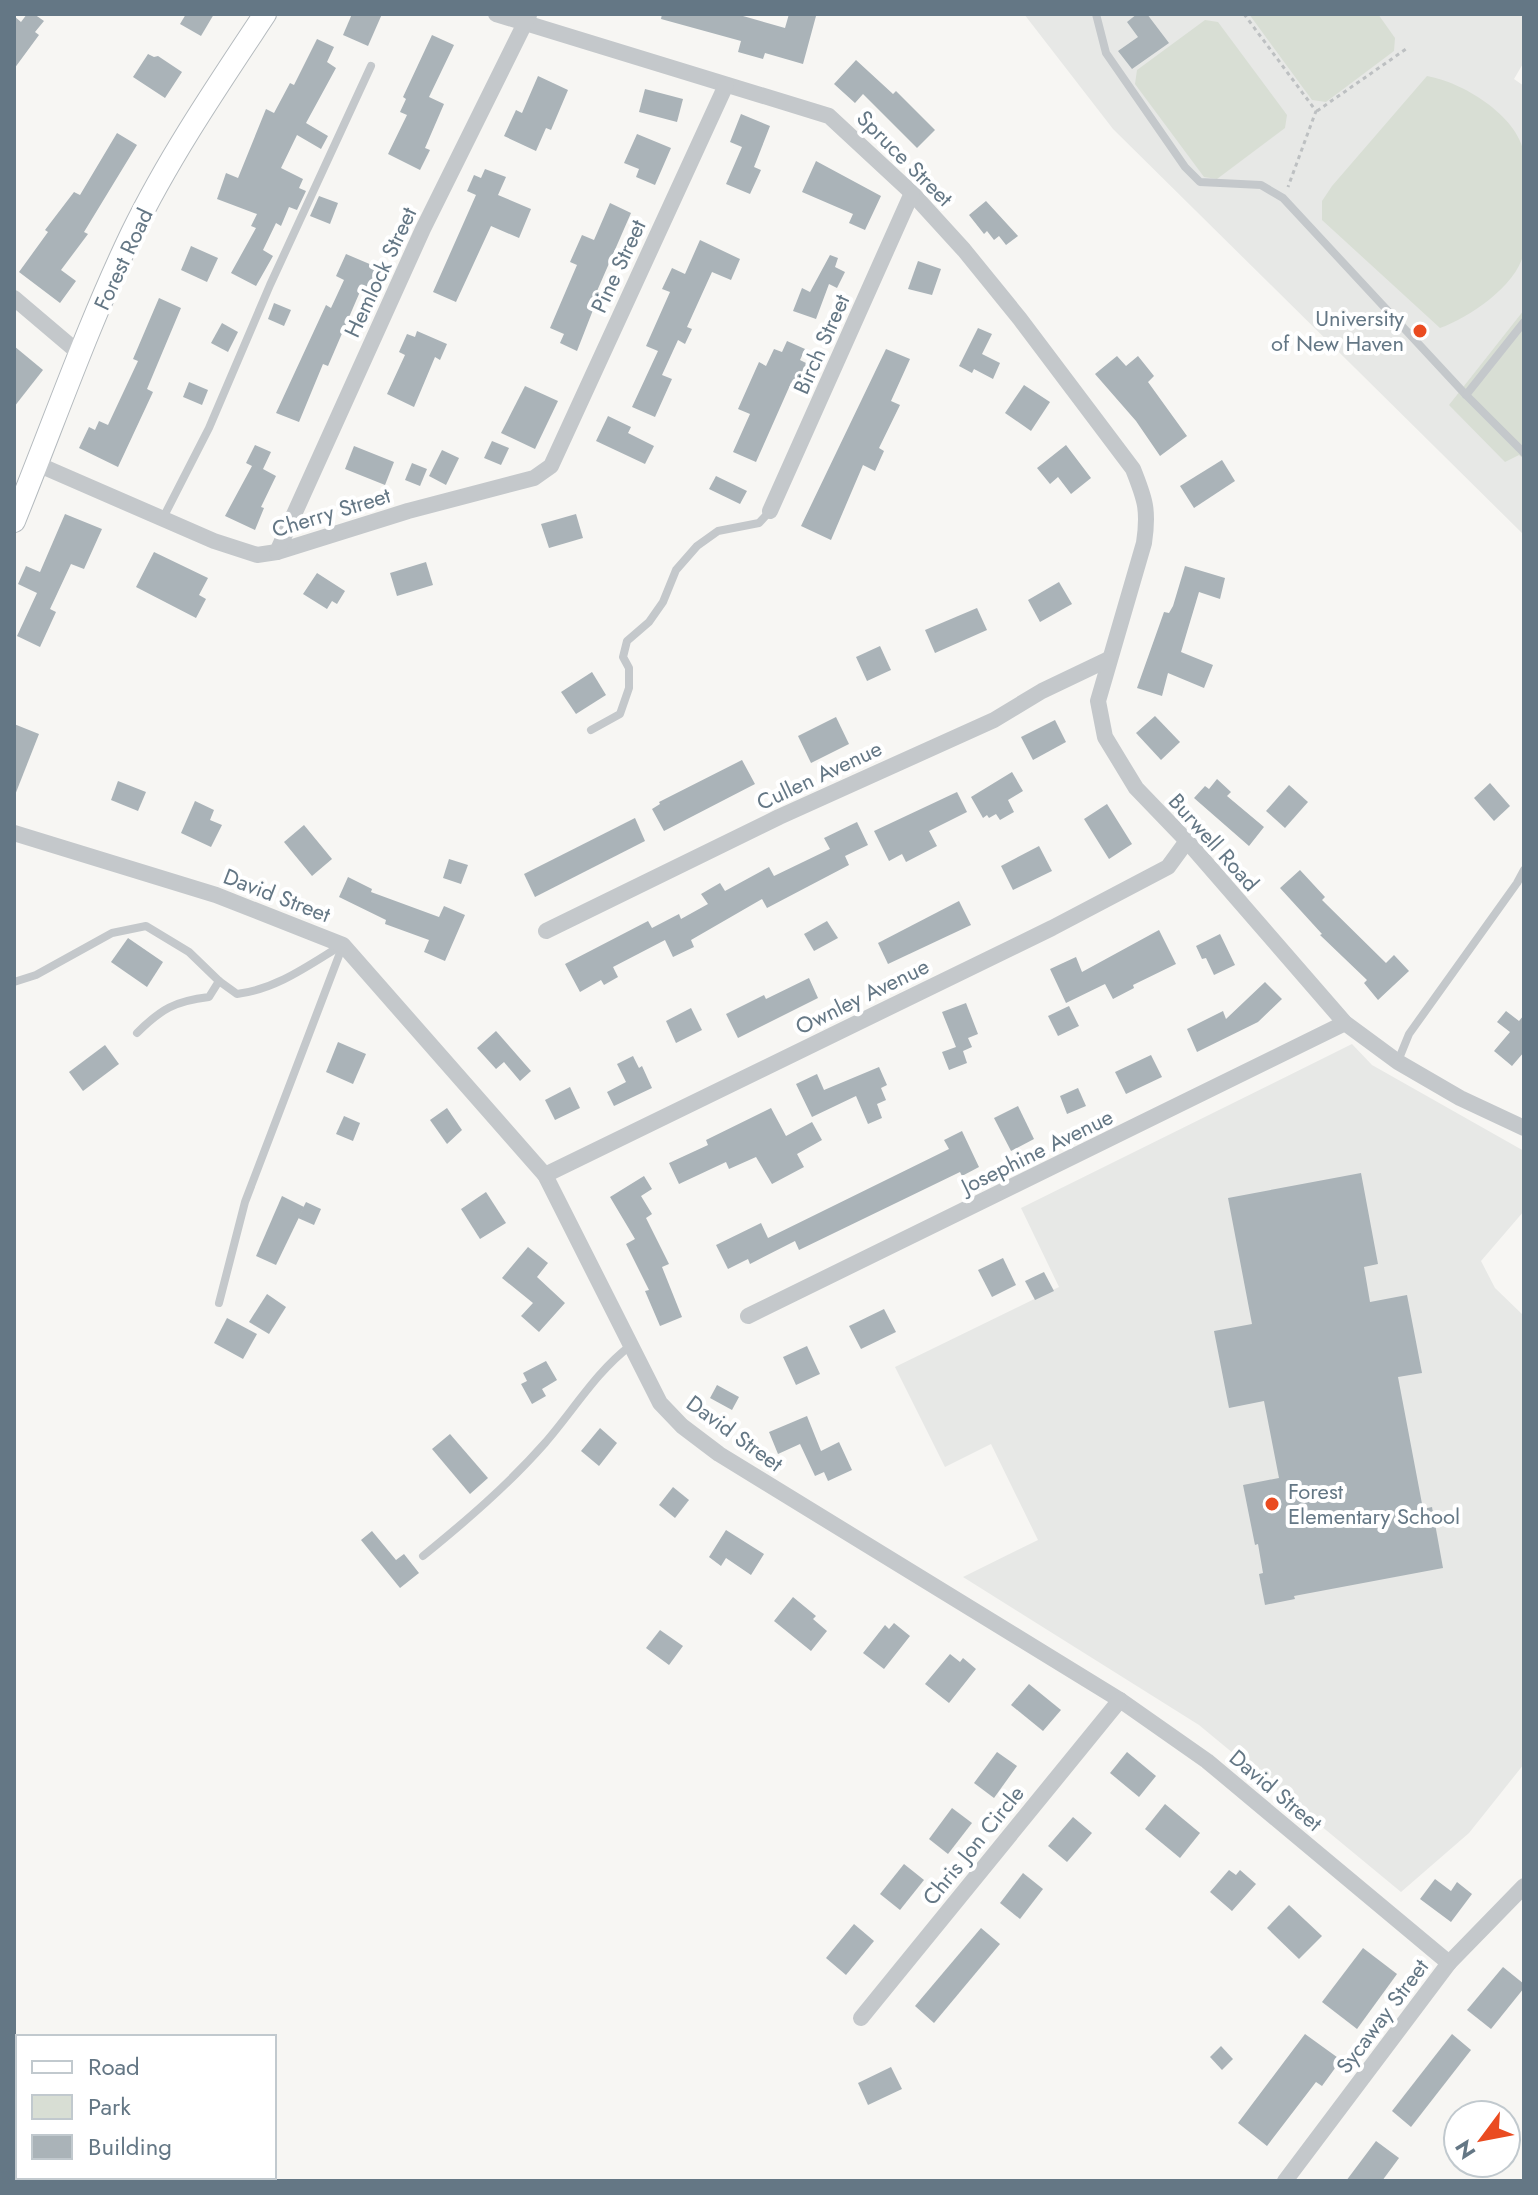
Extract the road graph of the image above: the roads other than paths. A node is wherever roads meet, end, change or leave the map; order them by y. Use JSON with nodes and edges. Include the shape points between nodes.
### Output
{"nodes":[{"id":1,"x":265,"y":14,"type":"edge"},
{"id":2,"x":496,"y":14,"type":"edge"},
{"id":3,"x":1096,"y":14,"type":"edge"},
{"id":4,"x":526,"y":19,"type":"edge"},
{"id":5,"x":371,"y":66,"type":"dead end"},
{"id":6,"x":726,"y":85,"type":"junction"},
{"id":7,"x":912,"y":193,"type":"junction"},
{"id":8,"x":14,"y":298,"type":"edge"},
{"id":9,"x":1524,"y":322,"type":"edge"},
{"id":10,"x":80,"y":354,"type":"junction"},
{"id":11,"x":1466,"y":395,"type":"junction"},
{"id":12,"x":1524,"y":453,"type":"edge"},
{"id":13,"x":37,"y":464,"type":"junction"},
{"id":14,"x":551,"y":466,"type":"joint"},
{"id":15,"x":1133,"y":469,"type":"joint"},
{"id":16,"x":770,"y":511,"type":"joint"},
{"id":17,"x":163,"y":518,"type":"junction"},
{"id":18,"x":14,"y":521,"type":"edge"},
{"id":19,"x":277,"y":552,"type":"junction"},
{"id":20,"x":1109,"y":659,"type":"junction"},
{"id":21,"x":591,"y":730,"type":"dead end"},
{"id":22,"x":14,"y":833,"type":"edge"},
{"id":23,"x":1187,"y":841,"type":"junction"},
{"id":24,"x":1524,"y":870,"type":"edge"},
{"id":25,"x":546,"y":931,"type":"dead end"},
{"id":26,"x":343,"y":945,"type":"junction"},
{"id":27,"x":219,"y":981,"type":"junction"},
{"id":28,"x":14,"y":982,"type":"edge"},
{"id":29,"x":1345,"y":1023,"type":"junction"},
{"id":30,"x":137,"y":1033,"type":"dead end"},
{"id":31,"x":1398,"y":1062,"type":"junction"},
{"id":32,"x":1524,"y":1128,"type":"edge"},
{"id":33,"x":545,"y":1175,"type":"junction"},
{"id":34,"x":219,"y":1303,"type":"dead end"},
{"id":35,"x":748,"y":1316,"type":"dead end"},
{"id":36,"x":630,"y":1346,"type":"junction"},
{"id":37,"x":423,"y":1556,"type":"dead end"},
{"id":38,"x":1120,"y":1700,"type":"junction"},
{"id":39,"x":1524,"y":1886,"type":"edge"},
{"id":40,"x":1449,"y":1963,"type":"junction"},
{"id":41,"x":861,"y":2018,"type":"dead end"},
{"id":42,"x":1285,"y":2181,"type":"edge"}],
"edges":[{"from":1,"to":10,"type":"main road","name":"Forest Road","via":[[159,182]]},
{"from":2,"to":4,"type":"street","name":"Spruce Street"},
{"from":3,"to":11,"type":"lane","via":[[1106,53],[1185,167],[1200,182],[1261,185],[1283,198]]},
{"from":4,"to":6,"type":"street","name":"Spruce Street"},
{"from":4,"to":19,"type":"street","name":"Hemlock Street","via":[[423,229]]},
{"from":5,"to":17,"type":"lane","via":[[209,428]]},
{"from":6,"to":7,"type":"street","name":"Spruce Street","via":[[829,116]]},
{"from":6,"to":14,"type":"street","name":"Pine Street"},
{"from":7,"to":15,"type":"street","name":"Spruce Street","via":[[1020,319]]},
{"from":7,"to":16,"type":"street","name":"Birch Street"},
{"from":8,"to":10,"type":"street"},
{"from":9,"to":11,"type":"lane"},
{"from":10,"to":13,"type":"main road","name":"Forest Road"},
{"from":11,"to":12,"type":"lane"},
{"from":13,"to":17,"type":"street","name":"Cherry Street"},
{"from":13,"to":18,"type":"main road","name":"Forest Road"},
{"from":14,"to":19,"type":"street","name":"Cherry Street","via":[[534,478]]},
{"from":15,"to":20,"type":"street","name":"Burwell Road","via":[[1148,517]]},
{"from":16,"to":21,"type":"lane","via":[[759,523],[718,531],[676,570],[663,602],[627,641],[623,657],[629,688],[620,714]]},
{"from":17,"to":19,"type":"street","name":"Cherry Street","via":[[248,553]]},
{"from":20,"to":23,"type":"street","name":"Burwell Road","via":[[1098,701],[1105,737],[1136,788]]},
{"from":20,"to":25,"type":"street","name":"Cullen Avenue","via":[[994,720]]},
{"from":22,"to":26,"type":"street","name":"David Street","via":[[216,895]]},
{"from":23,"to":29,"type":"street","name":"Burwell Road"},
{"from":23,"to":33,"type":"street","name":"Ownley Avenue","via":[[1168,867],[1052,928]]},
{"from":24,"to":31,"type":"lane","via":[[1409,1034]]},
{"from":26,"to":27,"type":"lane","via":[[258,992],[237,994]]},
{"from":26,"to":33,"type":"street","name":"David Street"},
{"from":26,"to":34,"type":"lane","via":[[245,1202]]},
{"from":27,"to":28,"type":"lane","via":[[189,952],[146,926],[112,933]]},
{"from":27,"to":30,"type":"lane","via":[[209,997],[160,1010]]},
{"from":29,"to":31,"type":"street","name":"Burwell Road"},
{"from":29,"to":35,"type":"street","name":"Josephine Avenue"},
{"from":31,"to":32,"type":"street","name":"Burwell Road"},
{"from":33,"to":36,"type":"street","name":"David Street"},
{"from":36,"to":37,"type":"lane","via":[[612,1360],[532,1458]]},
{"from":36,"to":38,"type":"street","name":"David Street","via":[[660,1403],[719,1454]]},
{"from":38,"to":40,"type":"street","name":"David Street","via":[[1207,1761]]},
{"from":38,"to":41,"type":"street","name":"Chris Jon Circle"},
{"from":39,"to":40,"type":"street","name":"Sycaway Street"},
{"from":40,"to":42,"type":"street","name":"Sycaway Street"}]}
